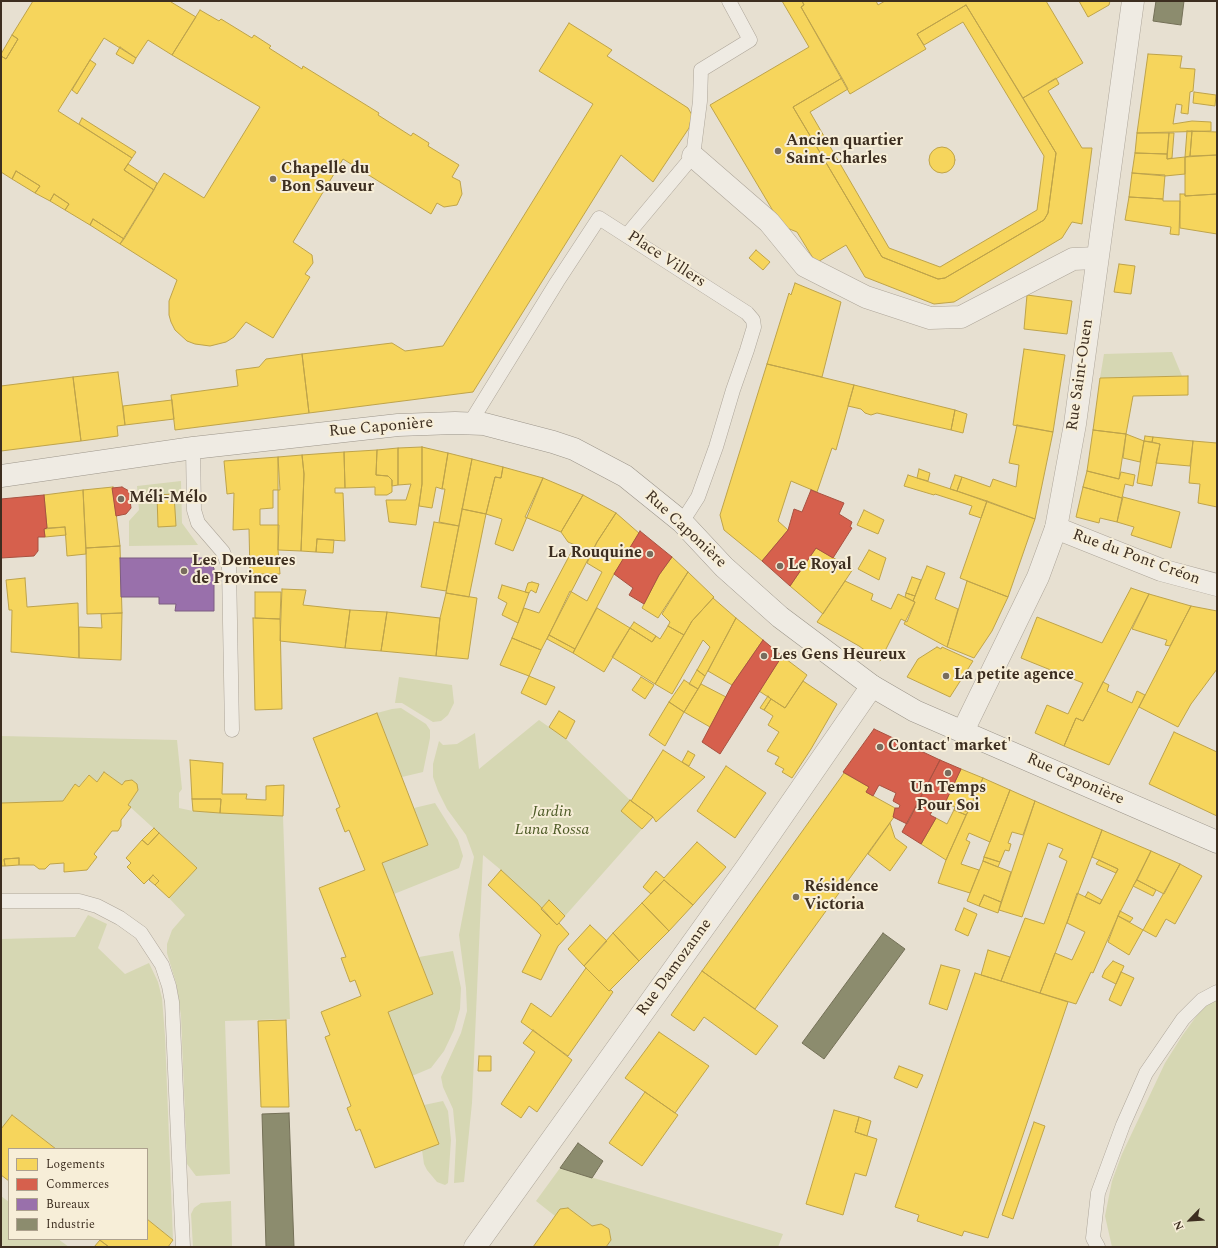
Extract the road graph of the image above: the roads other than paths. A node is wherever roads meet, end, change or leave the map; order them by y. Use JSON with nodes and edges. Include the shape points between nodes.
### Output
{"nodes":[{"id":1,"x":729,"y":1,"type":"edge"},
{"id":2,"x":1133,"y":1,"type":"edge"},
{"id":3,"x":693,"y":156,"type":"junction"},
{"id":4,"x":627,"y":235,"type":"junction"},
{"id":5,"x":1097,"y":258,"type":"junction"},
{"id":6,"x":470,"y":423,"type":"junction"},
{"id":7,"x":193,"y":448,"type":"junction"},
{"id":8,"x":1,"y":476,"type":"edge"},
{"id":9,"x":682,"y":522,"type":"junction"},
{"id":10,"x":1056,"y":528,"type":"junction"},
{"id":11,"x":1217,"y":586,"type":"edge"},
{"id":12,"x":872,"y":686,"type":"junction"},
{"id":13,"x":232,"y":730,"type":"dead end"},
{"id":14,"x":963,"y":731,"type":"junction"},
{"id":15,"x":1217,"y":842,"type":"edge"},
{"id":16,"x":1,"y":901,"type":"edge"},
{"id":17,"x":1217,"y":992,"type":"edge"},
{"id":18,"x":1093,"y":1244,"type":"edge"},
{"id":19,"x":183,"y":1247,"type":"edge"},
{"id":20,"x":475,"y":1247,"type":"edge"}],
"edges":[{"from":1,"to":3,"type":"lane","via":[[750,40],[701,70]]},
{"from":2,"to":5,"type":"street","name":"Rue Saint-Ouen"},
{"from":3,"to":4,"type":"lane"},
{"from":3,"to":5,"type":"street","via":[[769,222],[805,266],[866,297],[930,318],[961,317],[1073,259]]},
{"from":4,"to":6,"type":"lane","name":"Place Villers","via":[[599,218]]},
{"from":4,"to":9,"type":"lane","name":"Place Villers","via":[[747,313],[753,320],[750,342],[716,447],[698,497]]},
{"from":5,"to":10,"type":"street","name":"Rue Saint-Ouen","via":[[1075,424]]},
{"from":6,"to":7,"type":"street","name":"Rue Caponière","via":[[398,425]]},
{"from":6,"to":9,"type":"street","name":"Rue Caponière","via":[[526,434],[574,449],[625,476]]},
{"from":7,"to":8,"type":"street","name":"Rue Caponière"},
{"from":7,"to":13,"type":"lane","via":[[194,510],[198,523],[223,552],[229,567]]},
{"from":9,"to":12,"type":"street","name":"Rue Caponière","via":[[724,567],[780,616]]},
{"from":10,"to":11,"type":"street","name":"Rue du Pont Créon","via":[[1161,570]]},
{"from":10,"to":14,"type":"street","name":"Rue Saint-Ouen","via":[[1038,576]]},
{"from":12,"to":14,"type":"street","name":"Rue Caponière","via":[[915,711]]},
{"from":12,"to":20,"type":"street","name":"Rue Damozanne","via":[[743,874]]},
{"from":14,"to":15,"type":"street","name":"Rue Caponière"},
{"from":16,"to":19,"type":"lane","via":[[60,900],[79,901],[97,906],[141,933],[162,965],[172,1002]]},
{"from":17,"to":18,"type":"lane","via":[[1202,1000],[1183,1019],[1146,1073],[1123,1125],[1098,1193]]}]}
